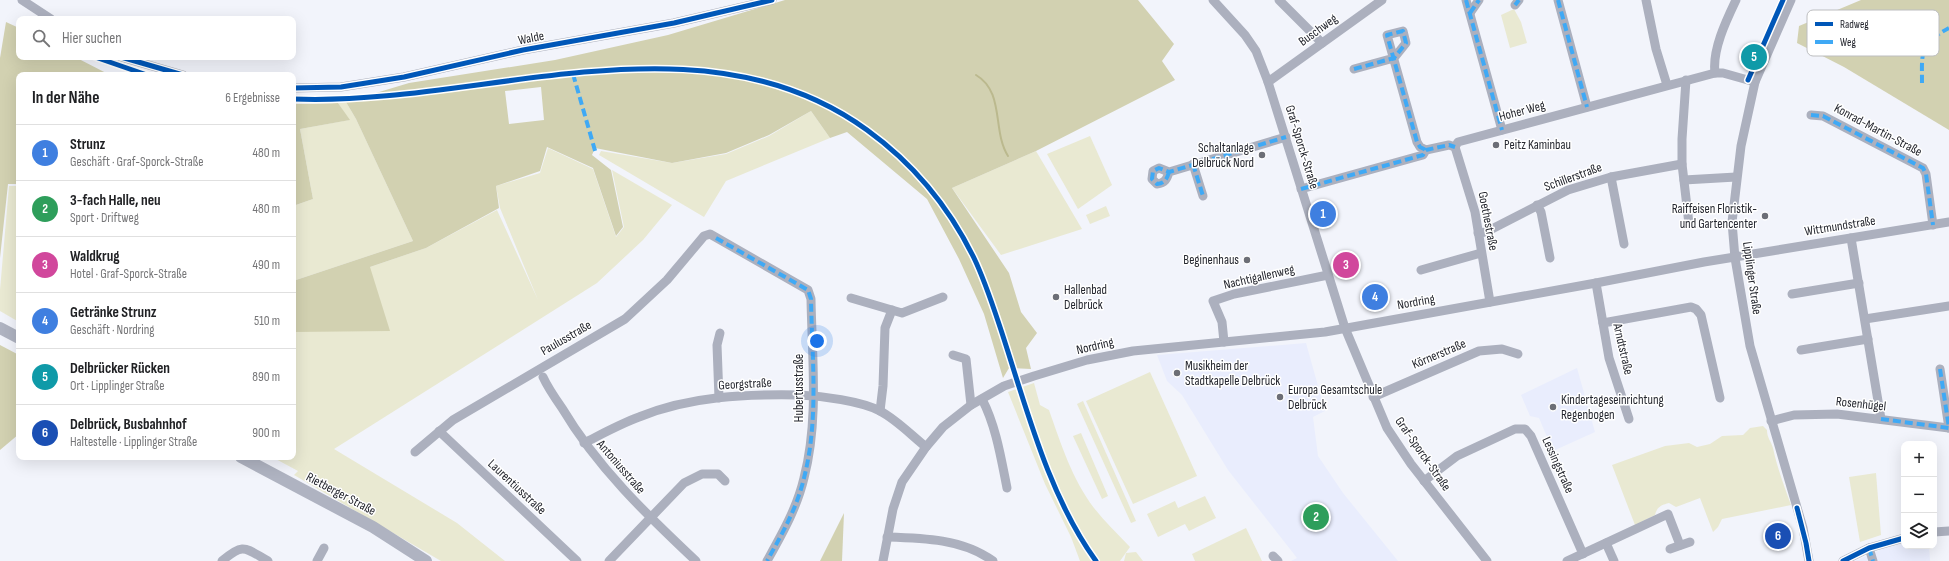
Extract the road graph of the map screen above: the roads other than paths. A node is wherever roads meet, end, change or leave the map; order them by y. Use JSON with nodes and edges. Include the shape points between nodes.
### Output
{"nodes":[{"id":1,"x":22,"y":0,"type":"edge"},
{"id":2,"x":772,"y":0,"type":"edge"},
{"id":3,"x":1213,"y":0,"type":"edge"},
{"id":4,"x":1278,"y":0,"type":"edge"},
{"id":5,"x":1382,"y":0,"type":"edge"},
{"id":6,"x":1466,"y":0,"type":"edge"},
{"id":7,"x":1479,"y":0,"type":"edge"},
{"id":8,"x":1558,"y":0,"type":"edge"},
{"id":9,"x":1646,"y":0,"type":"edge"},
{"id":10,"x":1736,"y":0,"type":"edge"},
{"id":11,"x":1790,"y":0,"type":"edge"},
{"id":12,"x":1470,"y":13,"type":"junction"},
{"id":13,"x":46,"y":16,"type":"edge"},
{"id":14,"x":1322,"y":43,"type":"junction"},
{"id":15,"x":132,"y":60,"type":"edge"},
{"id":16,"x":1354,"y":69,"type":"dead end"},
{"id":17,"x":173,"y":72,"type":"edge"},
{"id":18,"x":1715,"y":73,"type":"junction"},
{"id":19,"x":1686,"y":80,"type":"junction"},
{"id":20,"x":1268,"y":82,"type":"junction"},
{"id":21,"x":1755,"y":82,"type":"junction"},
{"id":22,"x":1668,"y":85,"type":"junction"},
{"id":23,"x":296,"y":88,"type":"edge"},
{"id":24,"x":1587,"y":107,"type":"junction"},
{"id":25,"x":1811,"y":115,"type":"dead end"},
{"id":26,"x":1502,"y":130,"type":"junction"},
{"id":27,"x":1286,"y":137,"type":"junction"},
{"id":28,"x":1455,"y":147,"type":"junction"},
{"id":29,"x":1426,"y":150,"type":"junction"},
{"id":30,"x":1193,"y":164,"type":"junction"},
{"id":31,"x":1682,"y":164,"type":"junction"},
{"id":32,"x":1169,"y":172,"type":"dead end"},
{"id":33,"x":1611,"y":177,"type":"junction"},
{"id":34,"x":1736,"y":177,"type":"junction"},
{"id":35,"x":1684,"y":180,"type":"junction"},
{"id":36,"x":1301,"y":189,"type":"junction"},
{"id":37,"x":1203,"y":196,"type":"dead end"},
{"id":38,"x":1537,"y":205,"type":"junction"},
{"id":39,"x":1949,"y":222,"type":"edge"},
{"id":40,"x":1689,"y":224,"type":"dead end"},
{"id":41,"x":1933,"y":225,"type":"junction"},
{"id":42,"x":1478,"y":233,"type":"junction"},
{"id":43,"x":716,"y":238,"type":"joint"},
{"id":44,"x":1851,"y":238,"type":"junction"},
{"id":45,"x":1624,"y":244,"type":"dead end"},
{"id":46,"x":1481,"y":253,"type":"junction"},
{"id":47,"x":1550,"y":258,"type":"dead end"},
{"id":48,"x":1735,"y":258,"type":"junction"},
{"id":49,"x":1421,"y":270,"type":"dead end"},
{"id":50,"x":1328,"y":275,"type":"junction"},
{"id":51,"x":1596,"y":283,"type":"junction"},
{"id":52,"x":1859,"y":283,"type":"junction"},
{"id":53,"x":1792,"y":294,"type":"dead end"},
{"id":54,"x":943,"y":297,"type":"dead end"},
{"id":55,"x":851,"y":298,"type":"dead end"},
{"id":56,"x":1490,"y":302,"type":"junction"},
{"id":57,"x":1949,"y":306,"type":"edge"},
{"id":58,"x":892,"y":310,"type":"junction"},
{"id":59,"x":1865,"y":319,"type":"junction"},
{"id":60,"x":1603,"y":322,"type":"junction"},
{"id":61,"x":0,"y":328,"type":"edge"},
{"id":62,"x":1345,"y":328,"type":"junction"},
{"id":63,"x":720,"y":333,"type":"dead end"},
{"id":64,"x":16,"y":336,"type":"edge"},
{"id":65,"x":1868,"y":339,"type":"junction"},
{"id":66,"x":1224,"y":342,"type":"junction"},
{"id":67,"x":1801,"y":350,"type":"dead end"},
{"id":68,"x":1518,"y":354,"type":"dead end"},
{"id":69,"x":953,"y":356,"type":"dead end"},
{"id":70,"x":545,"y":365,"type":"junction"},
{"id":71,"x":1940,"y":369,"type":"dead end"},
{"id":72,"x":535,"y":372,"type":"junction"},
{"id":73,"x":543,"y":377,"type":"junction"},
{"id":74,"x":813,"y":396,"type":"junction"},
{"id":75,"x":1373,"y":397,"type":"junction"},
{"id":76,"x":719,"y":398,"type":"junction"},
{"id":77,"x":1720,"y":398,"type":"dead end"},
{"id":78,"x":982,"y":399,"type":"junction"},
{"id":79,"x":971,"y":405,"type":"junction"},
{"id":80,"x":880,"y":411,"type":"junction"},
{"id":81,"x":1881,"y":419,"type":"junction"},
{"id":82,"x":1629,"y":420,"type":"dead end"},
{"id":83,"x":1771,"y":421,"type":"junction"},
{"id":84,"x":1949,"y":428,"type":"edge"},
{"id":85,"x":439,"y":432,"type":"junction"},
{"id":86,"x":584,"y":443,"type":"junction"},
{"id":87,"x":926,"y":447,"type":"junction"},
{"id":88,"x":416,"y":452,"type":"dead end"},
{"id":89,"x":247,"y":460,"type":"edge"},
{"id":90,"x":725,"y":481,"type":"dead end"},
{"id":91,"x":1424,"y":481,"type":"junction"},
{"id":92,"x":1007,"y":488,"type":"dead end"},
{"id":93,"x":650,"y":518,"type":"junction"},
{"id":94,"x":1949,"y":531,"type":"edge"},
{"id":95,"x":1937,"y":532,"type":"edge"},
{"id":96,"x":887,"y":537,"type":"junction"},
{"id":97,"x":1901,"y":539,"type":"edge"},
{"id":98,"x":1690,"y":542,"type":"dead end"},
{"id":99,"x":1606,"y":543,"type":"junction"},
{"id":100,"x":1680,"y":545,"type":"junction"},
{"id":101,"x":324,"y":548,"type":"dead end"},
{"id":102,"x":1869,"y":548,"type":"junction"},
{"id":103,"x":1670,"y":549,"type":"dead end"},
{"id":104,"x":1583,"y":554,"type":"junction"},
{"id":105,"x":989,"y":560,"type":"edge"},
{"id":106,"x":222,"y":561,"type":"edge"},
{"id":107,"x":268,"y":561,"type":"edge"},
{"id":108,"x":317,"y":561,"type":"edge"},
{"id":109,"x":426,"y":561,"type":"edge"},
{"id":110,"x":577,"y":561,"type":"edge"},
{"id":111,"x":609,"y":561,"type":"edge"},
{"id":112,"x":696,"y":561,"type":"edge"},
{"id":113,"x":767,"y":561,"type":"edge"},
{"id":114,"x":883,"y":561,"type":"edge"},
{"id":115,"x":1487,"y":561,"type":"edge"},
{"id":116,"x":1567,"y":561,"type":"edge"},
{"id":117,"x":1614,"y":561,"type":"edge"},
{"id":118,"x":1809,"y":561,"type":"edge"},
{"id":119,"x":1843,"y":561,"type":"edge"},
{"id":120,"x":1873,"y":561,"type":"edge"}],
"edges":[{"from":1,"to":13,"type":"street"},
{"from":2,"to":23,"type":"street","name":"Walde","via":[[674,23],[523,50],[404,77],[341,86]]},
{"from":3,"to":20,"type":"street","name":"Graf-Sporck-Straße","via":[[1256,51]]},
{"from":4,"to":14,"type":"street"},
{"from":5,"to":14,"type":"street","name":"Buschweg"},
{"from":6,"to":12,"type":"street"},
{"from":7,"to":12,"type":"street"},
{"from":8,"to":24,"type":"street"},
{"from":9,"to":22,"type":"street","via":[[1656,49]]},
{"from":10,"to":18,"type":"street","via":[[1719,44],[1714,65]]},
{"from":11,"to":21,"type":"street","name":"Lipplinger Straße"},
{"from":12,"to":26,"type":"street"},
{"from":14,"to":20,"type":"street","name":"Buschweg"},
{"from":15,"to":17,"type":"street"},
{"from":16,"to":29,"type":"street","via":[[1394,58],[1417,142]]},
{"from":18,"to":19,"type":"street","name":"Hoher Weg"},
{"from":18,"to":21,"type":"street","name":"Hoher Weg"},
{"from":19,"to":22,"type":"street","name":"Hoher Weg"},
{"from":19,"to":31,"type":"street"},
{"from":20,"to":27,"type":"street","name":"Graf-Sporck-Straße"},
{"from":21,"to":34,"type":"street","name":"Lipplinger Straße","via":[[1740,146]]},
{"from":22,"to":24,"type":"street","name":"Hoher Weg"},
{"from":24,"to":26,"type":"street","name":"Hoher Weg"},
{"from":25,"to":41,"type":"street","name":"Konrad-Martin-Straße","via":[[1823,116],[1923,168]]},
{"from":26,"to":28,"type":"street","name":"Hoher Weg","via":[[1458,142]]},
{"from":27,"to":30,"type":"street"},
{"from":27,"to":36,"type":"street","name":"Graf-Sporck-Straße"},
{"from":28,"to":29,"type":"street","name":"Hoher Weg","via":[[1449,145]]},
{"from":28,"to":42,"type":"street","name":"Goethestraße","via":[[1475,212]]},
{"from":29,"to":36,"type":"street","name":"Hoher Weg","via":[[1423,156]]},
{"from":30,"to":32,"type":"street"},
{"from":30,"to":37,"type":"street"},
{"from":31,"to":33,"type":"street","name":"Schillerstraße"},
{"from":31,"to":35,"type":"street"},
{"from":33,"to":38,"type":"street","name":"Schillerstraße","via":[[1568,190]]},
{"from":33,"to":45,"type":"street"},
{"from":34,"to":35,"type":"street"},
{"from":34,"to":48,"type":"street","name":"Lipplinger Straße","via":[[1732,222]]},
{"from":35,"to":40,"type":"street"},
{"from":36,"to":50,"type":"street","name":"Graf-Sporck-Straße"},
{"from":38,"to":42,"type":"street","name":"Schillerstraße","via":[[1486,232]]},
{"from":38,"to":47,"type":"street","via":[[1541,212]]},
{"from":39,"to":41,"type":"street","name":"Wittmundstraße"},
{"from":41,"to":44,"type":"street","name":"Wittmundstraße"},
{"from":42,"to":46,"type":"street","name":"Goethestraße"},
{"from":43,"to":70,"type":"street","name":"Paulusstraße","via":[[710,234],[704,236],[667,280],[625,319]]},
{"from":43,"to":74,"type":"street","name":"Hubertusstraße","via":[[808,290],[811,299]]},
{"from":44,"to":48,"type":"street","name":"Wittmundstraße"},
{"from":44,"to":52,"type":"street"},
{"from":46,"to":49,"type":"street"},
{"from":46,"to":56,"type":"street","name":"Goethestraße"},
{"from":48,"to":51,"type":"street","name":"Nordring"},
{"from":48,"to":83,"type":"street","name":"Lipplinger Straße","via":[[1750,346]]},
{"from":50,"to":62,"type":"street","name":"Graf-Sporck-Straße"},
{"from":50,"to":66,"type":"street","name":"Nachtigallenweg","via":[[1234,294],[1213,301],[1222,322]]},
{"from":51,"to":56,"type":"street","name":"Nordring"},
{"from":51,"to":60,"type":"street","name":"Arndtstraße"},
{"from":52,"to":53,"type":"street"},
{"from":52,"to":59,"type":"street"},
{"from":54,"to":58,"type":"street","via":[[902,313]]},
{"from":55,"to":58,"type":"street"},
{"from":56,"to":62,"type":"street","name":"Nordring"},
{"from":57,"to":59,"type":"street"},
{"from":58,"to":80,"type":"street","via":[[885,328]]},
{"from":59,"to":65,"type":"street"},
{"from":60,"to":77,"type":"street","via":[[1691,307],[1696,309],[1701,315]]},
{"from":60,"to":82,"type":"street","name":"Arndtstraße","via":[[1609,358]]},
{"from":61,"to":64,"type":"main road"},
{"from":62,"to":66,"type":"street","name":"Nordring"},
{"from":62,"to":75,"type":"street","name":"Graf-Sporck-Straße"},
{"from":63,"to":76,"type":"street","via":[[717,345]]},
{"from":65,"to":67,"type":"street"},
{"from":65,"to":81,"type":"street"},
{"from":66,"to":78,"type":"street","name":"Nordring","via":[[1087,360],[1004,386]]},
{"from":68,"to":75,"type":"street","name":"Körnerstraße","via":[[1502,349],[1479,352]]},
{"from":69,"to":79,"type":"street","via":[[966,359]]},
{"from":70,"to":72,"type":"street","name":"Paulusstraße"},
{"from":70,"to":73,"type":"street","via":[[547,372]]},
{"from":71,"to":84,"type":"street","name":"Rosenhügel"},
{"from":72,"to":73,"type":"street"},
{"from":72,"to":85,"type":"street","name":"Paulusstraße","via":[[453,420]]},
{"from":73,"to":86,"type":"street","name":"Antoniusstraße"},
{"from":74,"to":76,"type":"street","name":"Georgstraße","via":[[755,394]]},
{"from":74,"to":80,"type":"street","name":"Georgstraße","via":[[841,400]]},
{"from":74,"to":113,"type":"street","name":"Hubertusstraße","via":[[811,437],[804,478],[790,520]]},
{"from":75,"to":91,"type":"street","name":"Graf-Sporck-Straße","via":[[1387,428]]},
{"from":76,"to":86,"type":"street","name":"Georgstraße","via":[[686,402],[639,416]]},
{"from":78,"to":79,"type":"street"},
{"from":78,"to":92,"type":"street","via":[[997,443]]},
{"from":79,"to":87,"type":"street","via":[[943,428]]},
{"from":80,"to":87,"type":"street","name":"Georgstraße"},
{"from":81,"to":83,"type":"street","name":"Rosenhügel","via":[[1837,414],[1794,415]]},
{"from":81,"to":84,"type":"street","name":"Rosenhügel"},
{"from":83,"to":118,"type":"street","name":"Lipplinger Straße","via":[[1803,528]]},
{"from":85,"to":88,"type":"street","name":"Paulusstraße"},
{"from":85,"to":110,"type":"street","name":"Laurentiusstraße"},
{"from":86,"to":93,"type":"street","name":"Antoniusstraße","via":[[594,458]]},
{"from":87,"to":96,"type":"street","via":[[902,482]]},
{"from":89,"to":109,"type":"main road","name":"Rietberger Straße","via":[[373,527]]},
{"from":90,"to":93,"type":"street","via":[[718,474],[702,474],[684,483]]},
{"from":91,"to":104,"type":"street","name":"Lessingstraße","via":[[1457,456],[1515,429],[1525,429],[1531,436]]},
{"from":91,"to":115,"type":"street","name":"Graf-Sporck-Straße"},
{"from":93,"to":111,"type":"street"},
{"from":93,"to":112,"type":"street","name":"Antoniusstraße"},
{"from":94,"to":95,"type":"street"},
{"from":96,"to":105,"type":"street","via":[[924,538],[957,544]]},
{"from":96,"to":114,"type":"street"},
{"from":97,"to":102,"type":"street"},
{"from":98,"to":100,"type":"street"},
{"from":99,"to":100,"type":"street","via":[[1668,514]]},
{"from":99,"to":104,"type":"street"},
{"from":99,"to":117,"type":"street"},
{"from":100,"to":103,"type":"street"},
{"from":101,"to":108,"type":"street"},
{"from":102,"to":119,"type":"street"},
{"from":102,"to":120,"type":"street"},
{"from":104,"to":116,"type":"street"},
{"from":106,"to":107,"type":"street","via":[[241,548]]}]}
